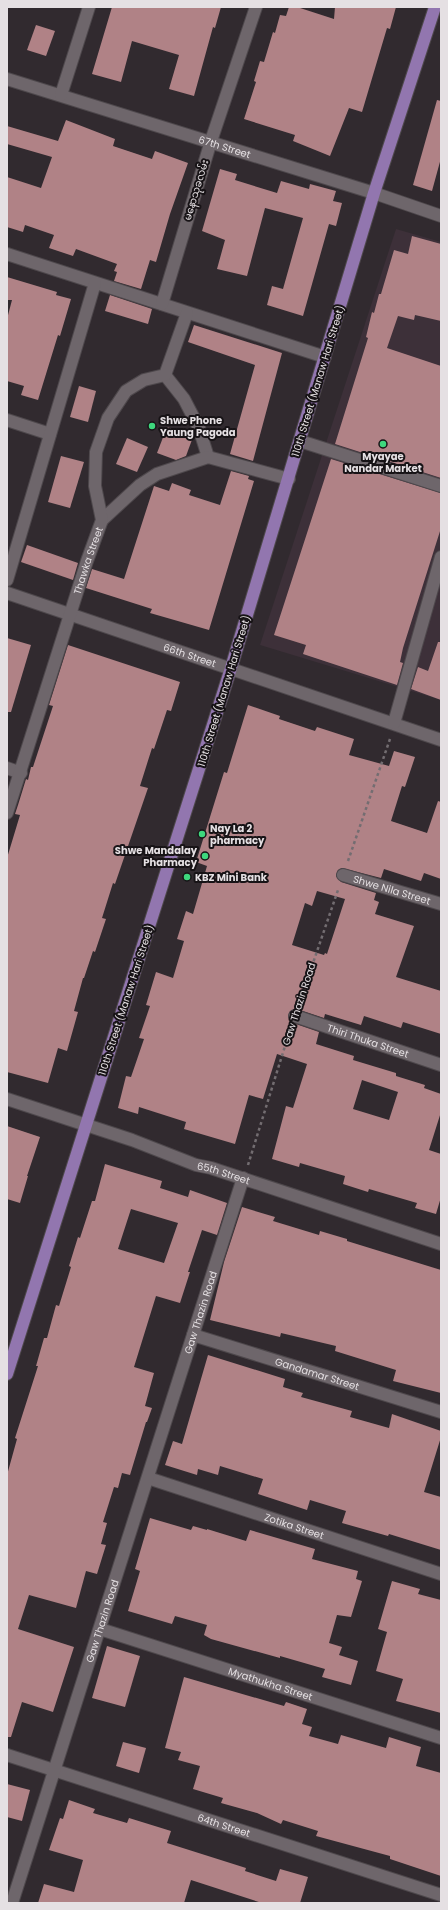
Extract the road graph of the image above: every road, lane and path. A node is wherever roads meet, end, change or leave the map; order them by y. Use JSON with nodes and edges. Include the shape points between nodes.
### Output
{"nodes":[{"id":1,"x":89,"y":7,"type":"edge"},
{"id":2,"x":256,"y":7,"type":"edge"},
{"id":3,"x":434,"y":7,"type":"edge"},
{"id":4,"x":7,"y":79,"type":"edge"},
{"id":5,"x":61,"y":95,"type":"junction"},
{"id":6,"x":211,"y":141,"type":"junction"},
{"id":7,"x":374,"y":193,"type":"junction"},
{"id":8,"x":441,"y":216,"type":"edge"},
{"id":9,"x":7,"y":254,"type":"edge"},
{"id":10,"x":95,"y":282,"type":"junction"},
{"id":11,"x":162,"y":304,"type":"junction"},
{"id":12,"x":187,"y":313,"type":"junction"},
{"id":13,"x":325,"y":357,"type":"junction"},
{"id":14,"x":165,"y":375,"type":"junction"},
{"id":15,"x":7,"y":420,"type":"edge"},
{"id":16,"x":50,"y":434,"type":"junction"},
{"id":17,"x":300,"y":441,"type":"junction"},
{"id":18,"x":208,"y":457,"type":"junction"},
{"id":19,"x":289,"y":479,"type":"junction"},
{"id":20,"x":441,"y":486,"type":"edge"},
{"id":21,"x":102,"y":520,"type":"junction"},
{"id":22,"x":441,"y":557,"type":"edge"},
{"id":23,"x":7,"y":580,"type":"edge"},
{"id":24,"x":7,"y":593,"type":"edge"},
{"id":25,"x":71,"y":614,"type":"junction"},
{"id":26,"x":232,"y":668,"type":"junction"},
{"id":27,"x":394,"y":723,"type":"junction"},
{"id":28,"x":441,"y":740,"type":"edge"},
{"id":29,"x":7,"y":768,"type":"edge"},
{"id":30,"x":21,"y":773,"type":"junction"},
{"id":31,"x":7,"y":813,"type":"edge"},
{"id":32,"x":343,"y":875,"type":"junction"},
{"id":33,"x":441,"y":904,"type":"edge"},
{"id":34,"x":295,"y":1016,"type":"junction"},
{"id":35,"x":441,"y":1065,"type":"edge"},
{"id":36,"x":7,"y":1099,"type":"edge"},
{"id":37,"x":87,"y":1125,"type":"junction"},
{"id":38,"x":243,"y":1178,"type":"junction"},
{"id":39,"x":441,"y":1244,"type":"edge"},
{"id":40,"x":193,"y":1335,"type":"junction"},
{"id":41,"x":7,"y":1374,"type":"edge"},
{"id":42,"x":441,"y":1412,"type":"edge"},
{"id":43,"x":148,"y":1478,"type":"junction"},
{"id":44,"x":441,"y":1574,"type":"edge"},
{"id":45,"x":100,"y":1629,"type":"junction"},
{"id":46,"x":441,"y":1738,"type":"edge"},
{"id":47,"x":7,"y":1755,"type":"edge"},
{"id":48,"x":55,"y":1770,"type":"junction"},
{"id":49,"x":441,"y":1895,"type":"edge"},
{"id":50,"x":12,"y":1903,"type":"edge"}],
"edges":[{"from":1,"to":5,"type":"street"},
{"from":2,"to":6,"type":"street","name":"မနောသုခလမ်း"},
{"from":3,"to":7,"type":"main road","name":"110th Street (Manaw Hari Street)"},
{"from":4,"to":5,"type":"street","name":"67th Street"},
{"from":5,"to":6,"type":"street","name":"67th Street"},
{"from":6,"to":7,"type":"street","name":"67th Street"},
{"from":6,"to":11,"type":"street","name":"မနောသုခလမ်း"},
{"from":7,"to":8,"type":"street","name":"67th Street"},
{"from":7,"to":13,"type":"main road","name":"110th Street (Manaw Hari Street)"},
{"from":9,"to":10,"type":"street"},
{"from":10,"to":11,"type":"street"},
{"from":10,"to":16,"type":"street"},
{"from":11,"to":12,"type":"street"},
{"from":12,"to":13,"type":"street"},
{"from":12,"to":14,"type":"street"},
{"from":13,"to":17,"type":"main road","name":"110th Street (Manaw Hari Street)"},
{"from":14,"to":18,"type":"street","via":[[184,399],[199,428]]},
{"from":14,"to":21,"type":"street","name":"Thawka Street","via":[[144,380],[126,391],[108,418],[96,452],[95,486]]},
{"from":15,"to":16,"type":"street"},
{"from":16,"to":23,"type":"street"},
{"from":17,"to":19,"type":"main road","name":"110th Street (Manaw Hari Street)"},
{"from":17,"to":20,"type":"street"},
{"from":18,"to":19,"type":"street"},
{"from":18,"to":21,"type":"street","via":[[157,474],[140,485]]},
{"from":19,"to":26,"type":"main road","name":"110th Street (Manaw Hari Street)"},
{"from":21,"to":25,"type":"street","name":"Thawka Street"},
{"from":22,"to":27,"type":"street"},
{"from":24,"to":25,"type":"street","name":"66th Street"},
{"from":25,"to":26,"type":"street","name":"66th Street"},
{"from":25,"to":30,"type":"street","name":"Thawka Street"},
{"from":26,"to":27,"type":"street","name":"66th Street"},
{"from":26,"to":37,"type":"main road","name":"110th Street (Manaw Hari Street)"},
{"from":27,"to":28,"type":"street","name":"66th Street"},
{"from":27,"to":32,"type":"path","name":"Gaw Thazin Road"},
{"from":29,"to":30,"type":"street"},
{"from":30,"to":31,"type":"street","name":"Thawka Street"},
{"from":32,"to":33,"type":"street","name":"Shwe Nila Street"},
{"from":32,"to":34,"type":"path","name":"Gaw Thazin Road"},
{"from":34,"to":35,"type":"street","name":"Thiri Thuka Street"},
{"from":34,"to":38,"type":"path","name":"Gaw Thazin Road"},
{"from":36,"to":37,"type":"street","name":"65th Street"},
{"from":37,"to":38,"type":"street","name":"65th Street","via":[[196,1165]]},
{"from":37,"to":41,"type":"main road","name":"110th Street (Manaw Hari Street)"},
{"from":38,"to":39,"type":"street","name":"65th Street"},
{"from":38,"to":40,"type":"street","name":"Gaw Thazin Road"},
{"from":40,"to":42,"type":"street","name":"Gandamar Street"},
{"from":40,"to":43,"type":"street","name":"Gaw Thazin Road"},
{"from":43,"to":44,"type":"street","name":"Zotika Street"},
{"from":43,"to":45,"type":"street","name":"Gaw Thazin Road"},
{"from":45,"to":46,"type":"street","name":"Myathukha Street"},
{"from":45,"to":48,"type":"street","name":"Gaw Thazin Road"},
{"from":47,"to":48,"type":"street","name":"64th Street"},
{"from":48,"to":49,"type":"street","name":"64th Street"},
{"from":48,"to":50,"type":"street","name":"Gaw Thazin Road"}]}
